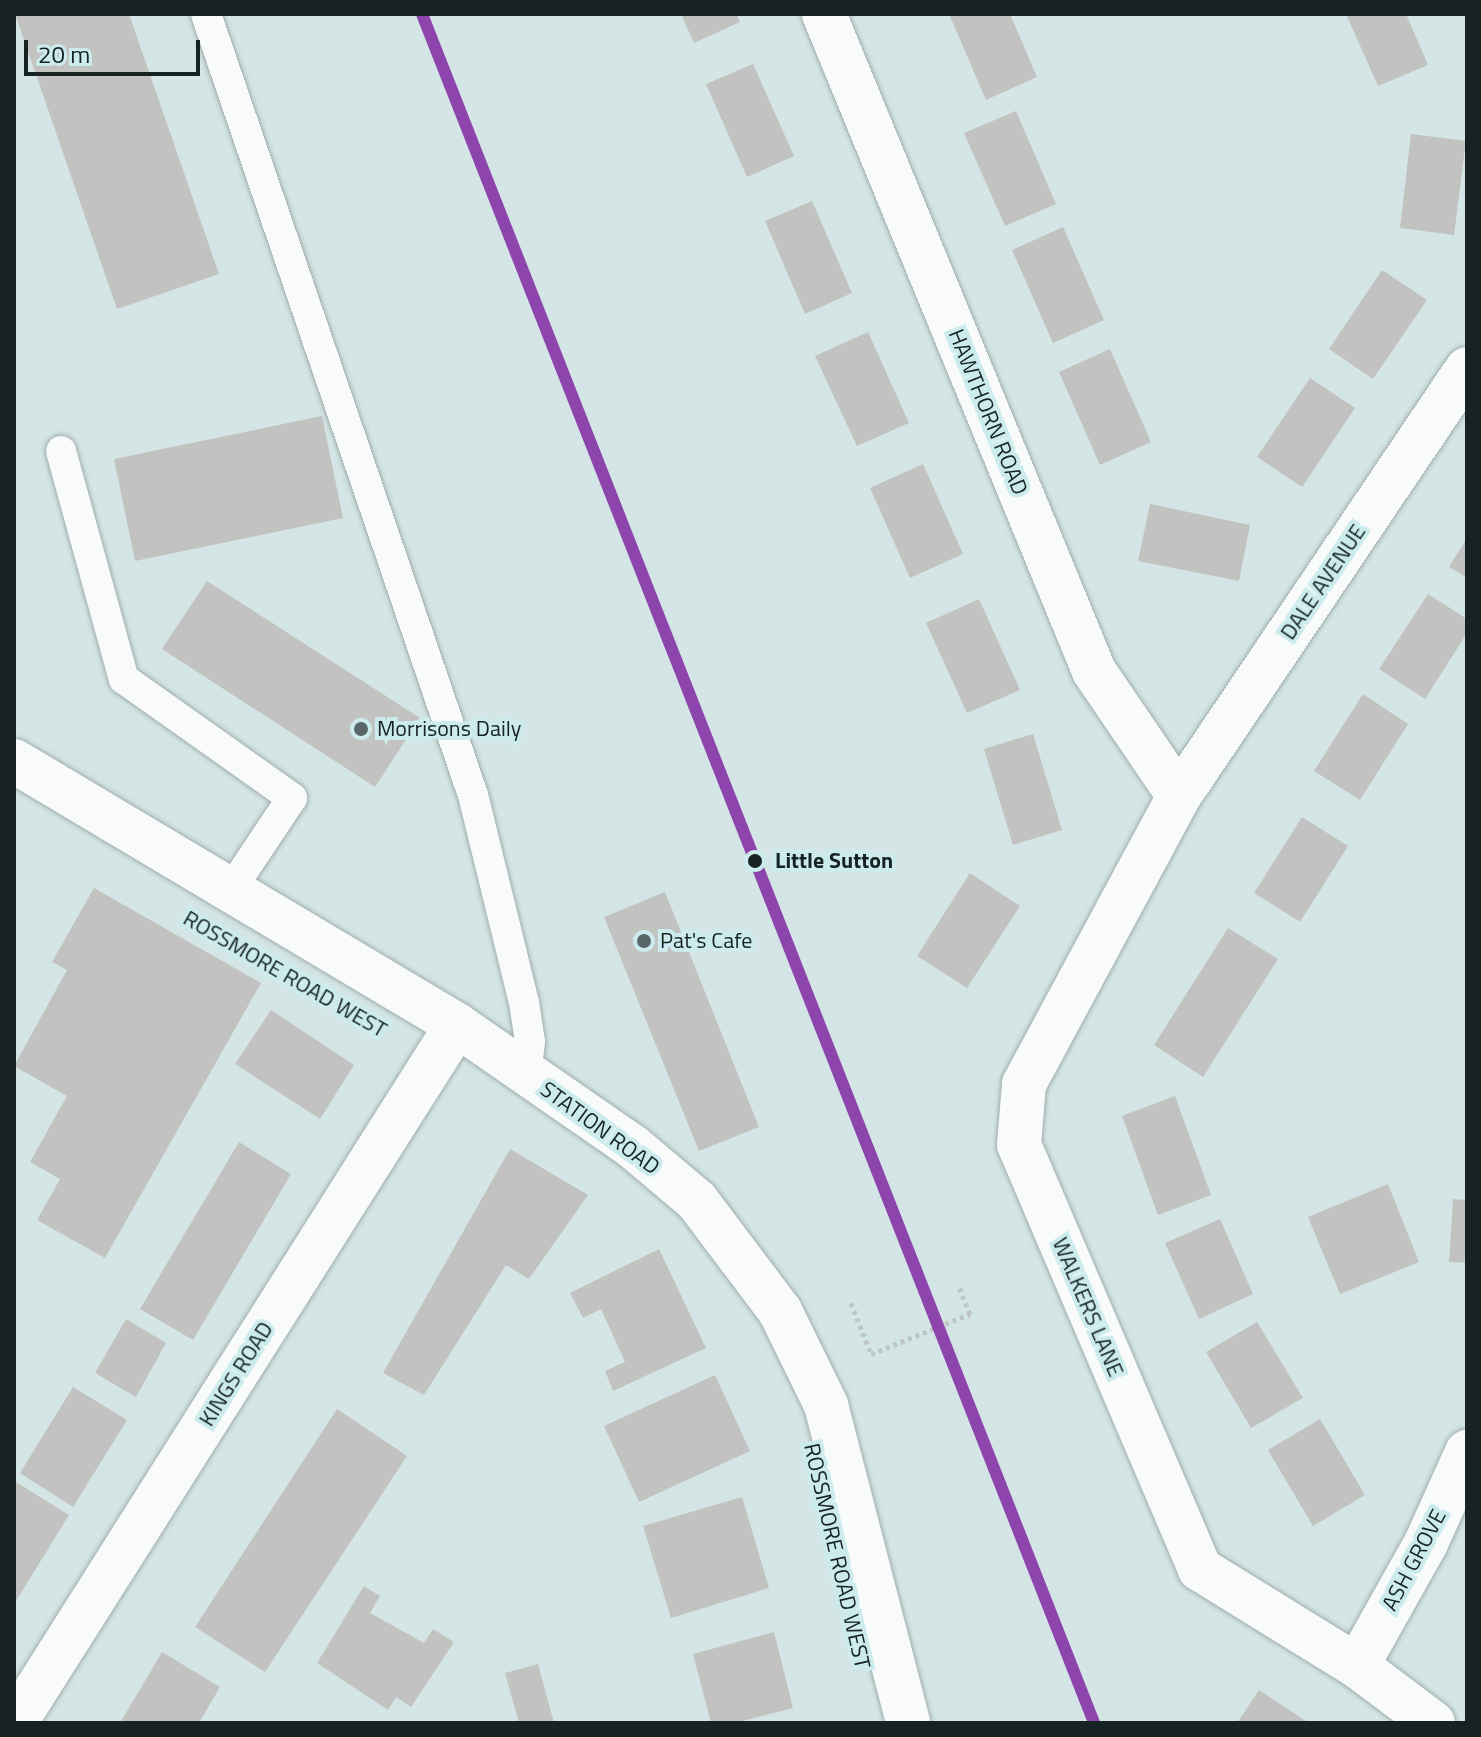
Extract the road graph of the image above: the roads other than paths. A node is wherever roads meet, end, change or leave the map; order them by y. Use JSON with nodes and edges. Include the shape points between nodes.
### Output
{"nodes":[{"id":1,"x":206,"y":14,"type":"edge"},
{"id":2,"x":824,"y":14,"type":"edge"},
{"id":3,"x":1467,"y":369,"type":"edge"},
{"id":4,"x":61,"y":451,"type":"dead end"},
{"id":5,"x":14,"y":761,"type":"edge"},
{"id":6,"x":1179,"y":796,"type":"junction"},
{"id":7,"x":230,"y":891,"type":"junction"},
{"id":8,"x":457,"y":1025,"type":"junction"},
{"id":9,"x":526,"y":1075,"type":"junction"},
{"id":10,"x":1467,"y":1452,"type":"edge"},
{"id":11,"x":1357,"y":1666,"type":"junction"},
{"id":12,"x":15,"y":1723,"type":"edge"},
{"id":13,"x":908,"y":1723,"type":"edge"},
{"id":14,"x":1433,"y":1723,"type":"edge"}],
"edges":[{"from":1,"to":9,"type":"lane","via":[[473,795],[524,1002],[530,1042]]},
{"from":2,"to":6,"type":"street","name":"HAWTHORN ROAD","via":[[1094,671]]},
{"from":3,"to":6,"type":"street","name":"DALE AVENUE"},
{"from":4,"to":7,"type":"lane","via":[[124,679],[292,798]]},
{"from":5,"to":7,"type":"street","name":"STATION ROAD"},
{"from":6,"to":11,"type":"street","name":"WALKERS LANE","via":[[1024,1084],[1019,1145],[1200,1569]]},
{"from":7,"to":8,"type":"street","name":"STATION ROAD"},
{"from":8,"to":9,"type":"street","name":"STATION ROAD"},
{"from":8,"to":12,"type":"street","name":"KINGS ROAD"},
{"from":9,"to":13,"type":"street","name":"STATION ROAD","via":[[632,1146],[697,1201],[780,1311],[826,1405]]},
{"from":10,"to":11,"type":"street","name":"ASH GROVE","via":[[1426,1543]]},
{"from":11,"to":14,"type":"street","name":"WALKERS LANE"}]}
